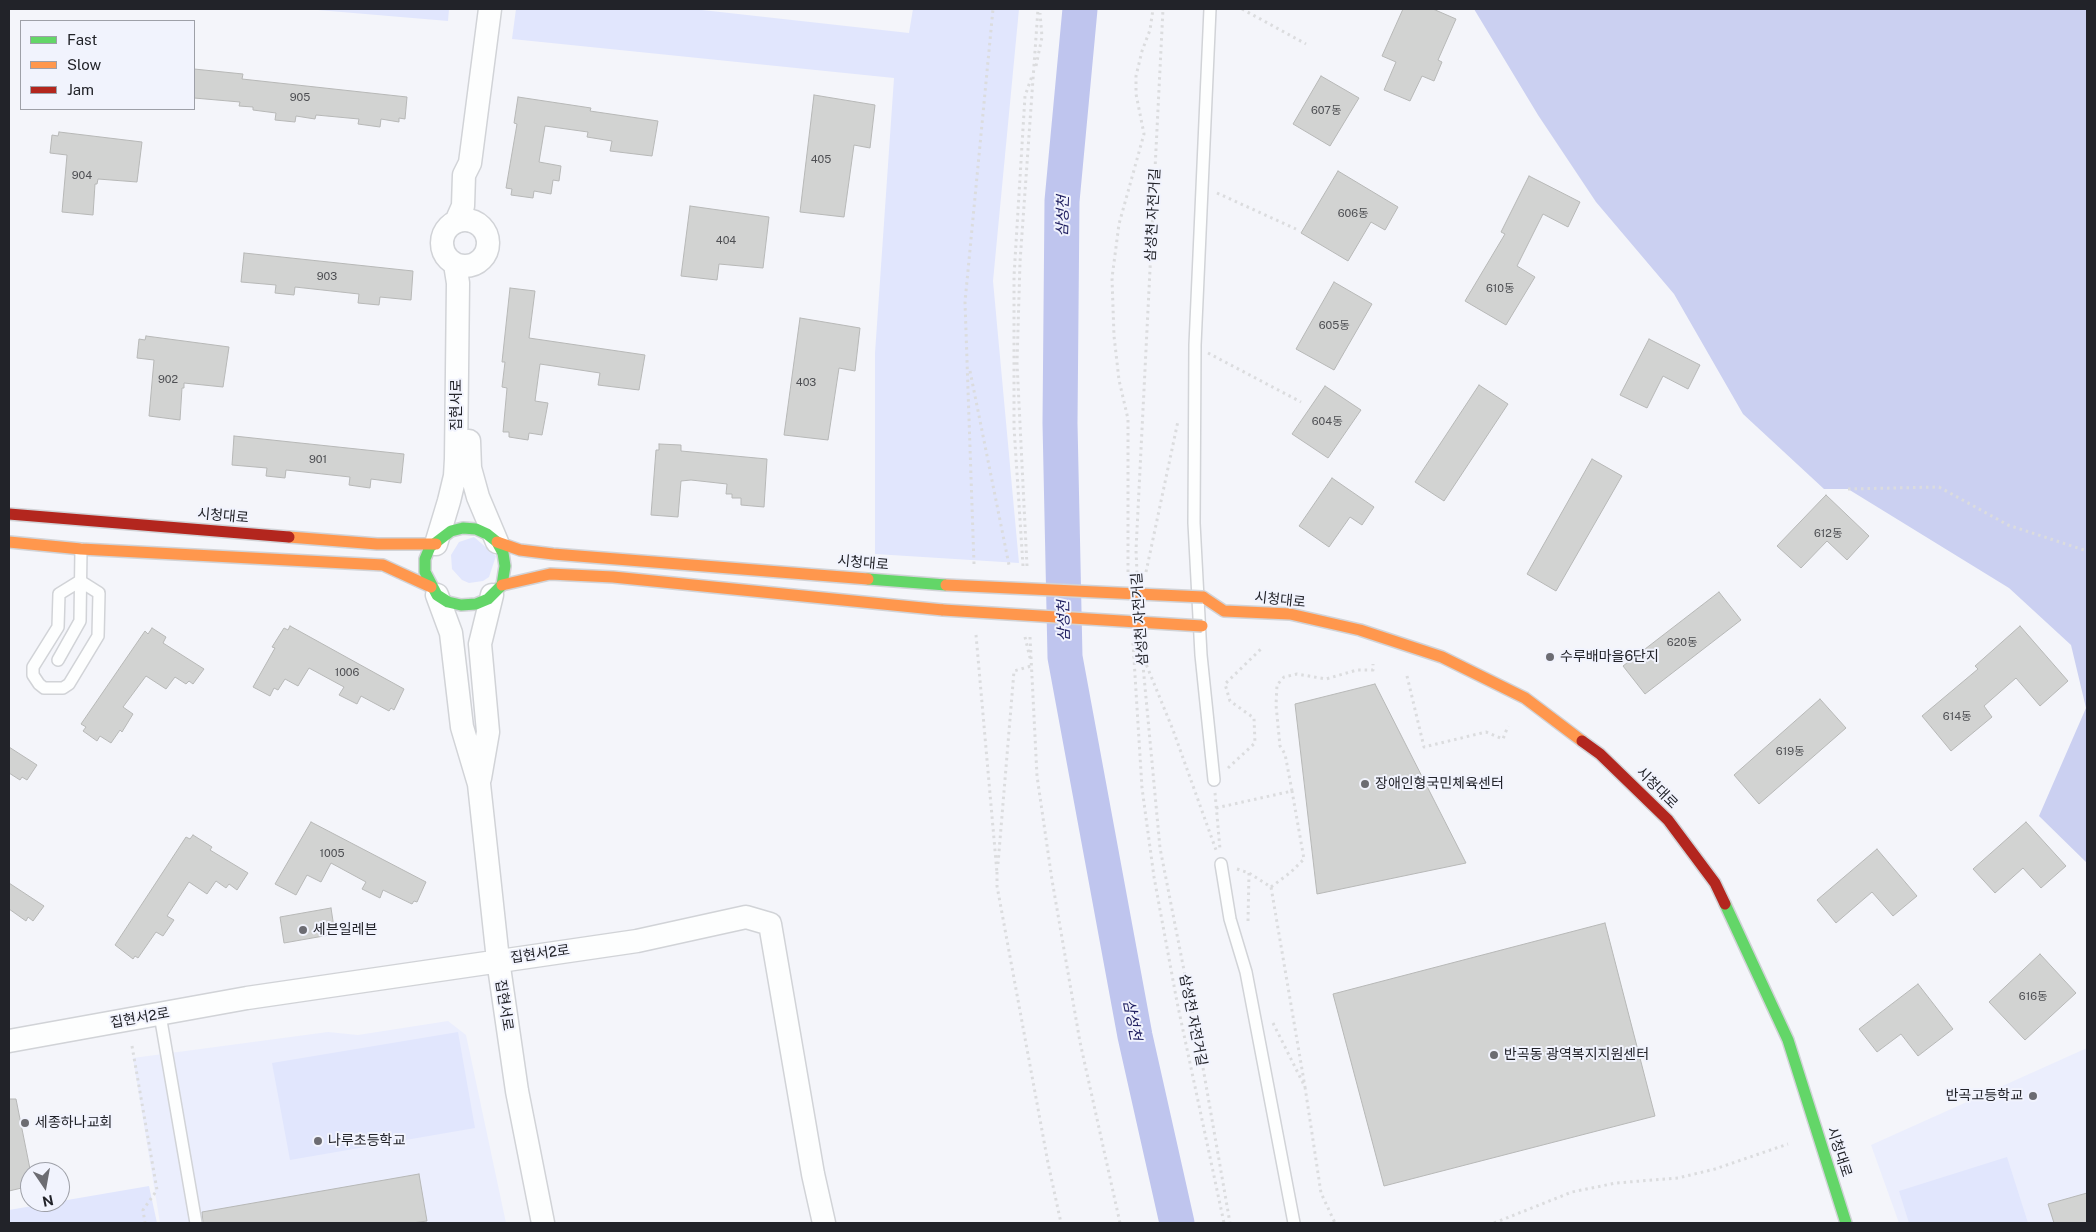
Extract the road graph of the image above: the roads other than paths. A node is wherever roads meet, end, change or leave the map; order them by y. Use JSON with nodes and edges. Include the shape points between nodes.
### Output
{"nodes":[{"id":1,"x":490,"y":9,"type":"edge"},
{"id":2,"x":1210,"y":9,"type":"edge"},
{"id":3,"x":467,"y":223,"type":"junction"},
{"id":4,"x":462,"y":265,"type":"junction"},
{"id":5,"x":9,"y":514,"type":"edge"},
{"id":6,"x":9,"y":542,"type":"edge"},
{"id":7,"x":497,"y":542,"type":"junction"},
{"id":8,"x":436,"y":544,"type":"junction"},
{"id":9,"x":80,"y":549,"type":"junction"},
{"id":10,"x":80,"y":581,"type":"junction"},
{"id":11,"x":497,"y":590,"type":"junction"},
{"id":12,"x":434,"y":591,"type":"junction"},
{"id":13,"x":1213,"y":618,"type":"junction"},
{"id":14,"x":58,"y":660,"type":"dead end"},
{"id":15,"x":1214,"y":780,"type":"road end"},
{"id":16,"x":479,"y":784,"type":"junction"},
{"id":17,"x":1221,"y":864,"type":"road end"},
{"id":18,"x":498,"y":960,"type":"junction"},
{"id":19,"x":160,"y":1015,"type":"junction"},
{"id":20,"x":9,"y":1041,"type":"edge"},
{"id":21,"x":196,"y":1223,"type":"edge"},
{"id":22,"x":543,"y":1223,"type":"edge"},
{"id":23,"x":824,"y":1223,"type":"edge"},
{"id":24,"x":1294,"y":1223,"type":"edge"},
{"id":25,"x":1846,"y":1223,"type":"edge"}],
"edges":[{"from":1,"to":3,"type":"street","via":[[470,163],[476,177],[473,209]]},
{"from":2,"to":15,"type":"lane","via":[[1195,345],[1194,523],[1201,655]]},
{"from":3,"to":4,"type":"street","via":[[445,231],[442,245],[448,260]]},
{"from":3,"to":4,"type":"street","via":[[486,234],[487,250],[478,263]]},
{"from":4,"to":7,"type":"street","name":"집현서로","via":[[466,286],[470,468]]},
{"from":4,"to":8,"type":"street","name":"집현서로","via":[[458,283],[455,476]]},
{"from":5,"to":8,"type":"street","name":"시청대로","via":[[377,544]]},
{"from":6,"to":9,"type":"street"},
{"from":7,"to":8,"type":"street","via":[[476,529],[463,528],[451,531]]},
{"from":7,"to":11,"type":"street","via":[[505,566]]},
{"from":7,"to":13,"type":"street","name":"시청대로","bridge":true,"via":[[520,550],[553,554],[946,585],[1203,596]]},
{"from":8,"to":12,"type":"street","via":[[430,547],[425,559],[425,572]]},
{"from":9,"to":10,"type":"lane"},
{"from":9,"to":12,"type":"street","via":[[383,565]]},
{"from":10,"to":10,"type":"lane","via":[[60,594],[58,628],[33,667],[34,675],[44,688],[63,688],[69,684],[98,636],[99,593]]},
{"from":10,"to":14,"type":"lane","via":[[80,621]]},
{"from":11,"to":12,"type":"street","via":[[476,604],[461,605],[448,602]]},
{"from":11,"to":13,"type":"street","name":"시청대로","bridge":true,"via":[[550,574],[944,610]]},
{"from":11,"to":16,"type":"street","name":"집현서로","via":[[480,644],[488,732]]},
{"from":12,"to":16,"type":"street","name":"집현서로","via":[[451,633],[462,727]]},
{"from":13,"to":25,"type":"street","name":"시청대로","via":[[1290,614],[1360,630],[1442,657],[1525,698],[1600,754],[1668,820],[1715,883],[1788,1040]]},
{"from":16,"to":18,"type":"street","name":"집현서로"},
{"from":17,"to":24,"type":"lane","via":[[1230,919],[1246,972]]},
{"from":18,"to":19,"type":"street","name":"집현서2로","via":[[247,998]]},
{"from":18,"to":22,"type":"street","name":"집현서로","via":[[517,1091]]},
{"from":18,"to":23,"type":"street","name":"집현서2로","via":[[637,941],[746,917],[770,924]]},
{"from":19,"to":20,"type":"street","name":"집현서2로"},
{"from":19,"to":21,"type":"lane"}]}
